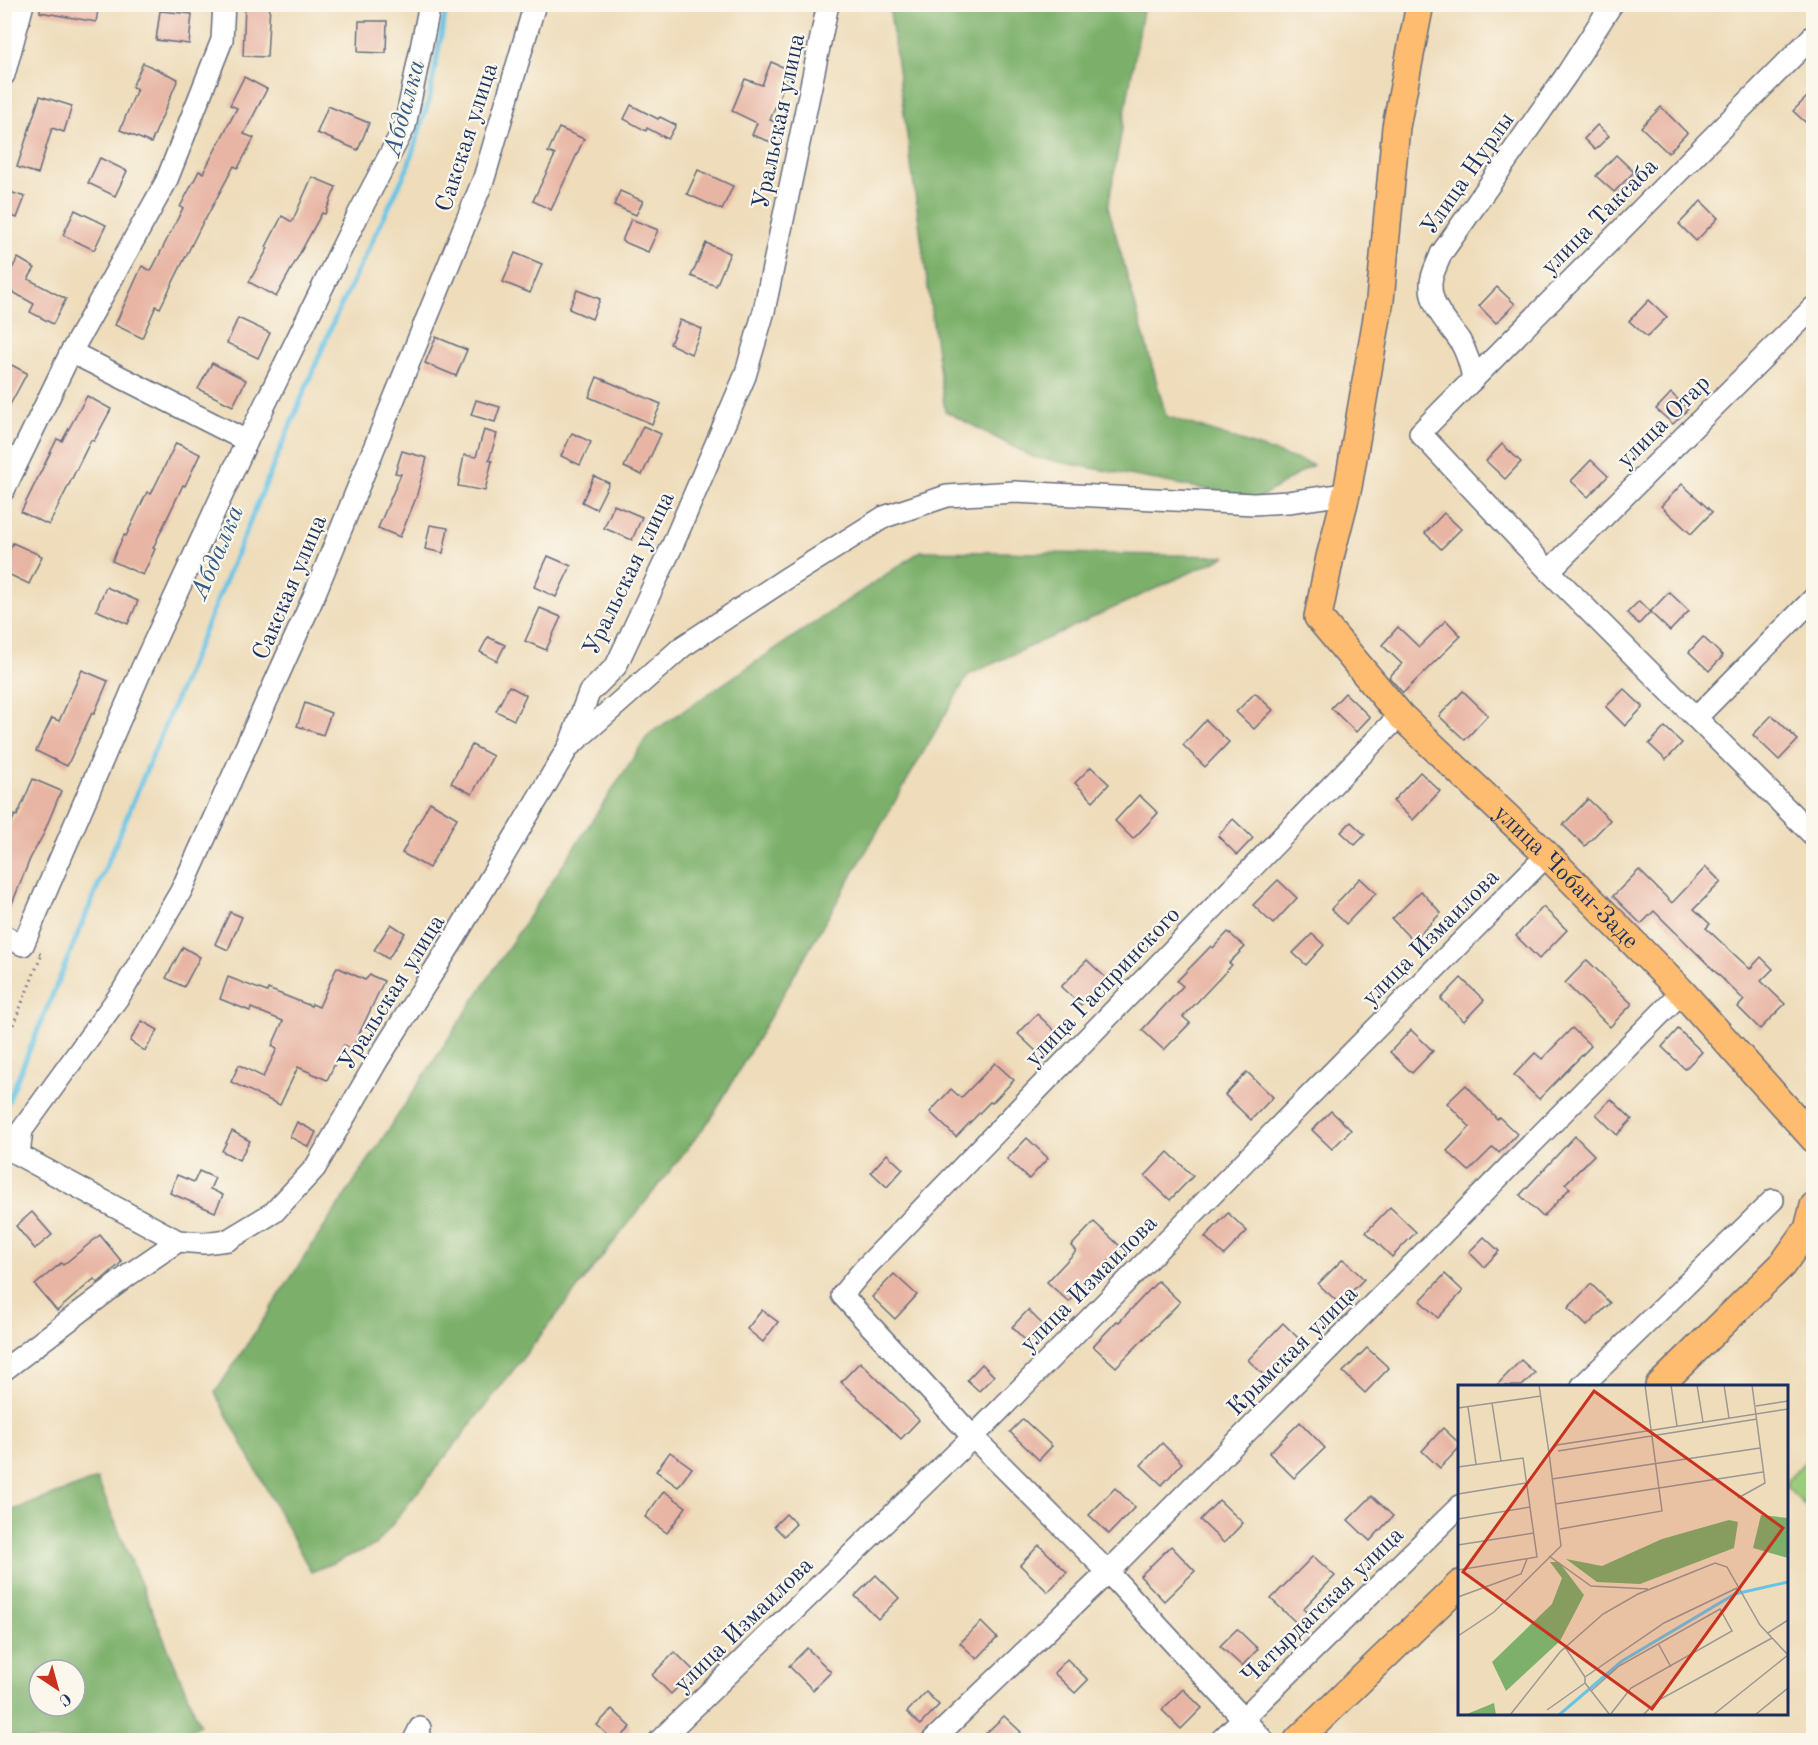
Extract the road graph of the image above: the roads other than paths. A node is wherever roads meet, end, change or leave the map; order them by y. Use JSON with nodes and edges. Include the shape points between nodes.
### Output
{"nodes":[{"id":1,"x":23,"y":4,"type":"edge"},
{"id":2,"x":224,"y":4,"type":"edge"},
{"id":3,"x":430,"y":4,"type":"edge"},
{"id":4,"x":535,"y":4,"type":"edge"},
{"id":5,"x":828,"y":4,"type":"edge"},
{"id":6,"x":1420,"y":4,"type":"edge"},
{"id":7,"x":1612,"y":4,"type":"edge"},
{"id":8,"x":1814,"y":35,"type":"edge"},
{"id":9,"x":4,"y":75,"type":"edge"},
{"id":10,"x":1814,"y":306,"type":"edge"},
{"id":11,"x":71,"y":352,"type":"junction"},
{"id":12,"x":1473,"y":380,"type":"junction"},
{"id":13,"x":247,"y":441,"type":"junction"},
{"id":14,"x":4,"y":490,"type":"edge"},
{"id":15,"x":1346,"y":494,"type":"junction"},
{"id":16,"x":1550,"y":571,"type":"junction"},
{"id":17,"x":1814,"y":598,"type":"edge"},
{"id":18,"x":1400,"y":715,"type":"junction"},
{"id":19,"x":1696,"y":718,"type":"junction"},
{"id":20,"x":569,"y":746,"type":"junction"},
{"id":21,"x":1814,"y":836,"type":"edge"},
{"id":22,"x":1547,"y":855,"type":"junction"},
{"id":23,"x":14,"y":941,"type":"edge"},
{"id":24,"x":1682,"y":992,"type":"junction"},
{"id":25,"x":1814,"y":1139,"type":"edge"},
{"id":26,"x":12,"y":1150,"type":"edge"},
{"id":27,"x":1773,"y":1200,"type":"dead end"},
{"id":28,"x":1812,"y":1220,"type":"edge"},
{"id":29,"x":178,"y":1241,"type":"junction"},
{"id":30,"x":4,"y":1370,"type":"edge"},
{"id":31,"x":1583,"y":1385,"type":"edge"},
{"id":32,"x":1660,"y":1385,"type":"edge"},
{"id":33,"x":973,"y":1437,"type":"junction"},
{"id":34,"x":1458,"y":1508,"type":"edge"},
{"id":35,"x":1108,"y":1572,"type":"junction"},
{"id":36,"x":1458,"y":1586,"type":"edge"},
{"id":37,"x":1242,"y":1718,"type":"junction"},
{"id":38,"x":660,"y":1740,"type":"edge"},
{"id":39,"x":933,"y":1740,"type":"edge"},
{"id":40,"x":1221,"y":1740,"type":"edge"},
{"id":41,"x":1263,"y":1740,"type":"edge"},
{"id":42,"x":1298,"y":1740,"type":"edge"}],
"edges":[{"from":1,"to":9,"type":"street"},
{"from":2,"to":11,"type":"street","via":[[222,40],[166,182]]},
{"from":3,"to":13,"type":"street","via":[[405,126]]},
{"from":4,"to":26,"type":"street","name":"Сакская улица","via":[[484,178],[309,609],[181,891],[123,992],[22,1130]]},
{"from":5,"to":20,"type":"street","name":"Уральская улица","via":[[764,311],[745,376],[616,666],[589,693]]},
{"from":6,"to":15,"type":"main road","via":[[1396,127],[1380,300]]},
{"from":7,"to":12,"type":"street","name":"Улица Нурлы","via":[[1441,254],[1433,275],[1432,299],[1464,349]]},
{"from":8,"to":12,"type":"street","name":"улица Таксаба"},
{"from":10,"to":16,"type":"street","name":"улица Отар"},
{"from":11,"to":13,"type":"street"},
{"from":11,"to":14,"type":"street"},
{"from":12,"to":16,"type":"street","name":"улица Таксаба","via":[[1420,433]]},
{"from":13,"to":23,"type":"street"},
{"from":15,"to":18,"type":"main road","name":"улица Чобан-Заде","via":[[1318,617]]},
{"from":15,"to":20,"type":"street","via":[[1254,504],[1015,492],[947,496],[884,517],[682,647]]},
{"from":16,"to":19,"type":"street"},
{"from":17,"to":19,"type":"street"},
{"from":18,"to":22,"type":"main road","name":"улица Чобан-Заде"},
{"from":18,"to":33,"type":"street","name":"улица Гаспринского","via":[[842,1295]]},
{"from":19,"to":21,"type":"street"},
{"from":20,"to":29,"type":"street","name":"Уральская улица","via":[[315,1168],[274,1212],[228,1240]]},
{"from":22,"to":24,"type":"main road","name":"улица Чобан-Заде"},
{"from":22,"to":33,"type":"street","name":"улица Измаилова"},
{"from":24,"to":25,"type":"main road","name":"улица Чобан-Заде"},
{"from":24,"to":35,"type":"street","name":"Крымская улица"},
{"from":26,"to":29,"type":"street"},
{"from":27,"to":31,"type":"street"},
{"from":28,"to":32,"type":"main road","via":[[1782,1265]]},
{"from":29,"to":30,"type":"street"},
{"from":33,"to":35,"type":"street"},
{"from":33,"to":38,"type":"street","name":"улица Измаилова"},
{"from":34,"to":37,"type":"street","name":"Чатырдагская улица"},
{"from":35,"to":37,"type":"street"},
{"from":35,"to":39,"type":"street","name":"Крымская улица"},
{"from":36,"to":42,"type":"main road"},
{"from":37,"to":40,"type":"street","name":"Чатырдагская улица"},
{"from":37,"to":41,"type":"street"}]}
